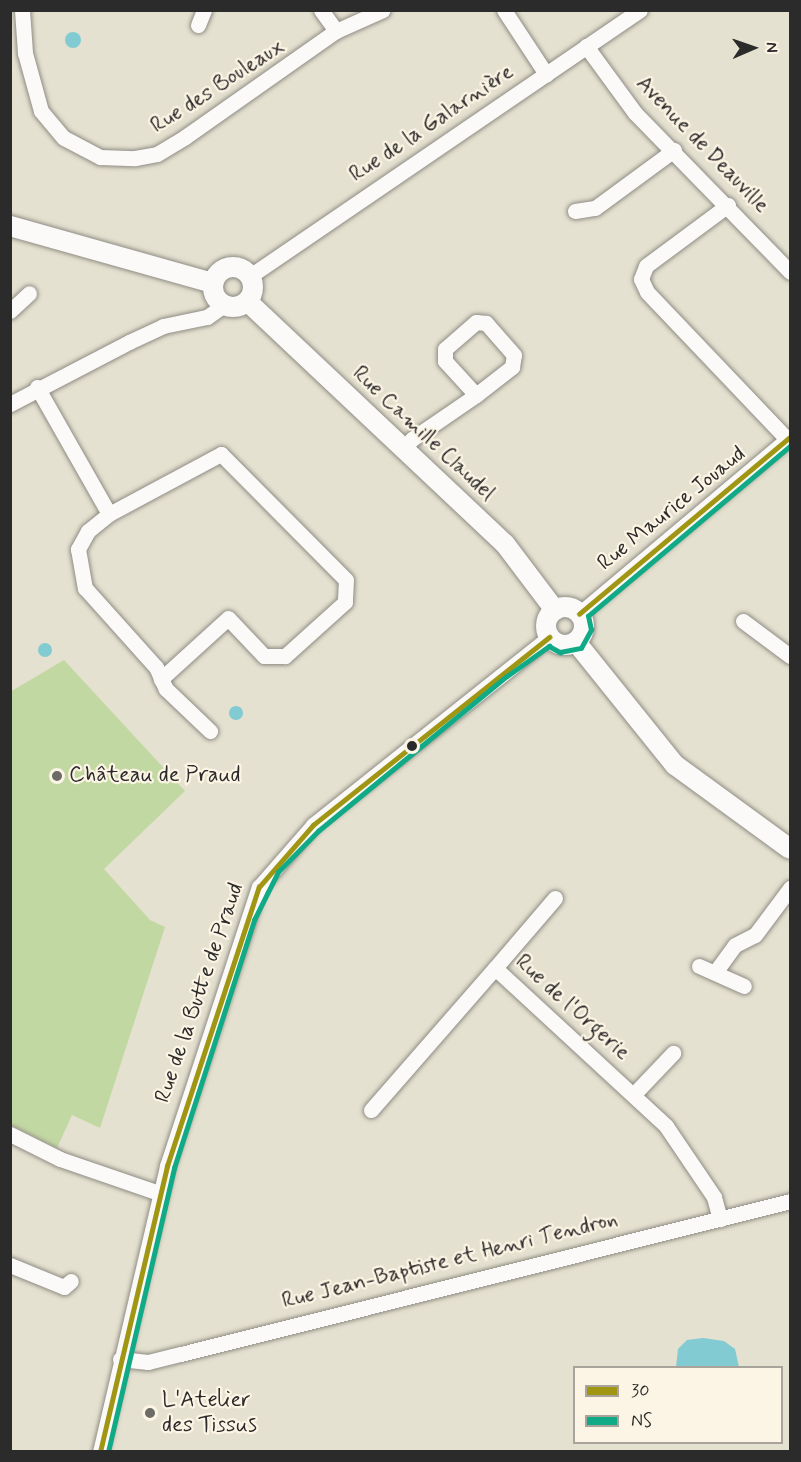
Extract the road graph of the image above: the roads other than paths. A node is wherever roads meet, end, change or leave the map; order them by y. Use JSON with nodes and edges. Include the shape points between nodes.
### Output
{"nodes":[{"id":1,"x":22,"y":10,"type":"edge"},
{"id":2,"x":321,"y":10,"type":"edge"},
{"id":3,"x":382,"y":10,"type":"edge"},
{"id":4,"x":504,"y":10,"type":"edge"},
{"id":5,"x":640,"y":10,"type":"edge"},
{"id":6,"x":336,"y":32,"type":"junction"},
{"id":7,"x":586,"y":46,"type":"junction"},
{"id":8,"x":546,"y":74,"type":"junction"},
{"id":9,"x":674,"y":150,"type":"junction"},
{"id":10,"x":728,"y":205,"type":"junction"},
{"id":11,"x":575,"y":211,"type":"dead end"},
{"id":12,"x":10,"y":226,"type":"edge"},
{"id":13,"x":790,"y":272,"type":"edge"},
{"id":14,"x":250,"y":276,"type":"junction"},
{"id":15,"x":213,"y":283,"type":"junction"},
{"id":16,"x":29,"y":293,"type":"dead end"},
{"id":17,"x":248,"y":302,"type":"junction"},
{"id":18,"x":224,"y":305,"type":"junction"},
{"id":19,"x":10,"y":311,"type":"edge"},
{"id":20,"x":36,"y":387,"type":"junction"},
{"id":21,"x":476,"y":395,"type":"junction"},
{"id":22,"x":10,"y":404,"type":"edge"},
{"id":23,"x":789,"y":439,"type":"edge"},
{"id":24,"x":404,"y":448,"type":"junction"},
{"id":25,"x":109,"y":514,"type":"junction"},
{"id":26,"x":555,"y":610,"type":"junction"},
{"id":27,"x":579,"y":614,"type":"junction"},
{"id":28,"x":743,"y":621,"type":"dead end"},
{"id":29,"x":549,"y":637,"type":"junction"},
{"id":30,"x":576,"y":642,"type":"junction"},
{"id":31,"x":790,"y":656,"type":"edge"},
{"id":32,"x":161,"y":679,"type":"junction"},
{"id":33,"x":210,"y":731,"type":"dead end"},
{"id":34,"x":790,"y":849,"type":"edge"},
{"id":35,"x":790,"y":888,"type":"edge"},
{"id":36,"x":555,"y":898,"type":"dead end"},
{"id":37,"x":699,"y":966,"type":"dead end"},
{"id":38,"x":495,"y":968,"type":"junction"},
{"id":39,"x":716,"y":971,"type":"junction"},
{"id":40,"x":744,"y":986,"type":"dead end"},
{"id":41,"x":673,"y":1053,"type":"dead end"},
{"id":42,"x":634,"y":1094,"type":"junction"},
{"id":43,"x":371,"y":1110,"type":"dead end"},
{"id":44,"x":10,"y":1134,"type":"edge"},
{"id":45,"x":159,"y":1193,"type":"junction"},
{"id":46,"x":790,"y":1201,"type":"edge"},
{"id":47,"x":720,"y":1219,"type":"junction"},
{"id":48,"x":10,"y":1265,"type":"edge"},
{"id":49,"x":72,"y":1281,"type":"dead end"},
{"id":50,"x":120,"y":1359,"type":"junction"},
{"id":51,"x":100,"y":1452,"type":"edge"}],
"edges":[{"from":1,"to":6,"type":"street","name":"Rue des Bouleaux","via":[[25,53],[41,111],[64,138],[100,158],[157,154]]},
{"from":2,"to":6,"type":"street"},
{"from":3,"to":6,"type":"street","name":"Rue des Bouleaux"},
{"from":4,"to":8,"type":"street"},
{"from":5,"to":7,"type":"street","name":"Rue de la Galarnière"},
{"from":7,"to":8,"type":"street","name":"Rue de la Galarnière"},
{"from":7,"to":9,"type":"street","name":"Avenue de Deauville","via":[[635,113]]},
{"from":8,"to":14,"type":"street","name":"Rue de la Galarnière"},
{"from":9,"to":10,"type":"street","name":"Avenue de Deauville"},
{"from":9,"to":11,"type":"street","via":[[595,208]]},
{"from":10,"to":13,"type":"street","name":"Avenue de Deauville"},
{"from":10,"to":23,"type":"street","via":[[646,266],[641,279],[647,292]]},
{"from":12,"to":15,"type":"street"},
{"from":14,"to":15,"type":"street","via":[[229,267]]},
{"from":14,"to":17,"type":"street","via":[[254,288]]},
{"from":15,"to":18,"type":"street"},
{"from":16,"to":19,"type":"street"},
{"from":17,"to":18,"type":"street"},
{"from":17,"to":24,"type":"street","name":"Rue Camille Claudel"},
{"from":18,"to":20,"type":"street","via":[[189,323],[163,326]]},
{"from":20,"to":22,"type":"street"},
{"from":20,"to":25,"type":"street"},
{"from":21,"to":21,"type":"street","via":[[512,367],[514,355],[486,323],[476,322],[446,349],[445,361]]},
{"from":21,"to":24,"type":"street"},
{"from":23,"to":27,"type":"street","name":"Rue Maurice Jouaud"},
{"from":24,"to":26,"type":"street","name":"Rue Camille Claudel","via":[[505,544]]},
{"from":25,"to":32,"type":"street","via":[[82,540],[78,571],[85,588]]},
{"from":25,"to":32,"type":"street","via":[[221,453],[346,580],[345,602],[285,656],[264,656],[228,618]]},
{"from":26,"to":27,"type":"street","via":[[569,608]]},
{"from":26,"to":29,"type":"street","via":[[546,621]]},
{"from":27,"to":30,"type":"street","via":[[584,628]]},
{"from":28,"to":31,"type":"street"},
{"from":29,"to":30,"type":"street","via":[[561,645]]},
{"from":29,"to":45,"type":"street","name":"Rue de la Butte de Praud","via":[[313,825],[272,868],[247,917]]},
{"from":30,"to":34,"type":"street","via":[[675,765]]},
{"from":32,"to":33,"type":"street"},
{"from":35,"to":39,"type":"street","via":[[755,935],[735,945]]},
{"from":36,"to":38,"type":"street","name":"Rue de l'Orgerie"},
{"from":37,"to":39,"type":"street"},
{"from":38,"to":42,"type":"street","name":"Rue de l'Orgerie"},
{"from":38,"to":43,"type":"street"},
{"from":39,"to":40,"type":"street"},
{"from":41,"to":42,"type":"street","name":"Rue de l'Orgerie"},
{"from":42,"to":47,"type":"street","name":"Rue de l'Orgerie","via":[[672,1136],[714,1197]]},
{"from":44,"to":45,"type":"street","via":[[60,1159]]},
{"from":45,"to":50,"type":"street","name":"Rue de la Butte de Praud"},
{"from":46,"to":47,"type":"street","name":"Rue Jean-Baptiste et Henri Tendron"},
{"from":47,"to":50,"type":"street","name":"Rue Jean-Baptiste et Henri Tendron","via":[[508,1268],[148,1362]]},
{"from":48,"to":49,"type":"street","via":[[64,1287]]},
{"from":50,"to":51,"type":"street","name":"Rue de la Butte de Praud"}]}
